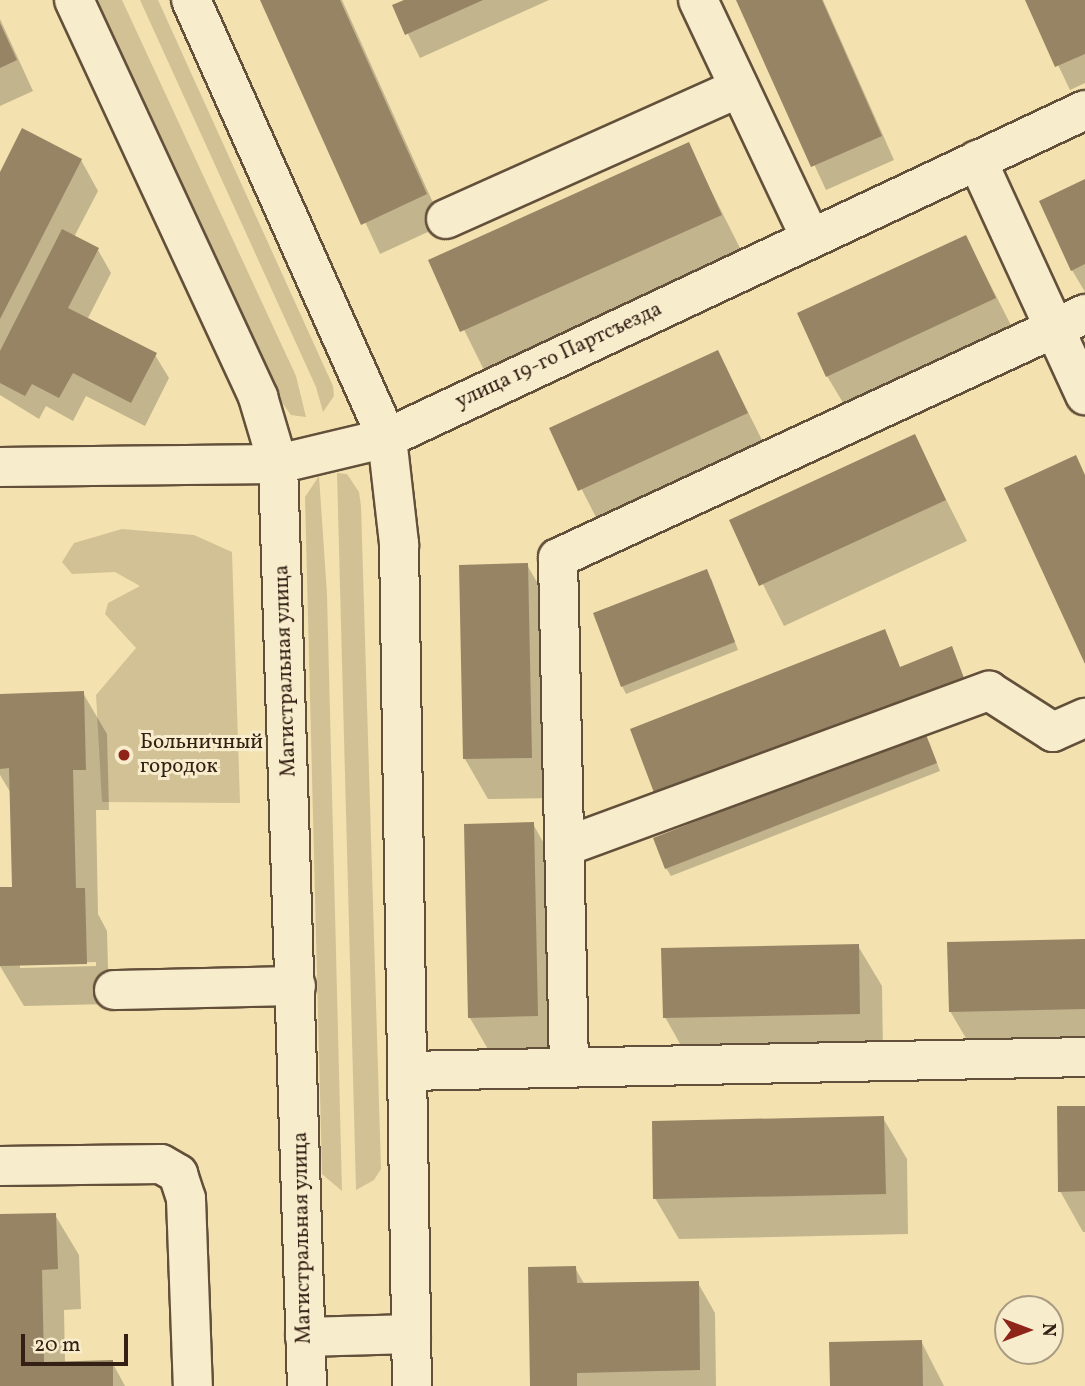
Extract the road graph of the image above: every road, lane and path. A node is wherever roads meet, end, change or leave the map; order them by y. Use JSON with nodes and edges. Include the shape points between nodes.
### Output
{"nodes":[{"id":1,"x":74,"y":0,"type":"edge"},
{"id":2,"x":191,"y":0,"type":"edge"},
{"id":3,"x":698,"y":0,"type":"edge"},
{"id":4,"x":739,"y":88,"type":"junction"},
{"id":5,"x":1085,"y":110,"type":"edge"},
{"id":6,"x":977,"y":159,"type":"junction"},
{"id":7,"x":446,"y":219,"type":"dead end"},
{"id":8,"x":810,"y":237,"type":"junction"},
{"id":9,"x":1070,"y":321,"type":"edge"},
{"id":10,"x":1085,"y":395,"type":"edge"},
{"id":11,"x":387,"y":438,"type":"junction"},
{"id":12,"x":278,"y":464,"type":"junction"},
{"id":13,"x":0,"y":467,"type":"edge"},
{"id":14,"x":1085,"y":718,"type":"edge"},
{"id":15,"x":564,"y":847,"type":"junction"},
{"id":16,"x":296,"y":986,"type":"junction"},
{"id":17,"x":114,"y":990,"type":"dead end"},
{"id":18,"x":1085,"y":1057,"type":"edge"},
{"id":19,"x":569,"y":1067,"type":"junction"},
{"id":20,"x":407,"y":1070,"type":"junction"},
{"id":21,"x":0,"y":1166,"type":"edge"},
{"id":22,"x":411,"y":1334,"type":"junction"},
{"id":23,"x":305,"y":1337,"type":"junction"},
{"id":24,"x":193,"y":1386,"type":"edge"},
{"id":25,"x":307,"y":1386,"type":"edge"},
{"id":26,"x":412,"y":1386,"type":"edge"}],
"edges":[{"from":1,"to":12,"type":"street","name":"Магистральная улица","via":[[258,397]]},
{"from":2,"to":11,"type":"street"},
{"from":3,"to":4,"type":"street"},
{"from":4,"to":7,"type":"street"},
{"from":4,"to":8,"type":"street"},
{"from":5,"to":6,"type":"street","name":"улица 19-го Партсъезда"},
{"from":6,"to":8,"type":"street","name":"улица 19-го Партсъезда"},
{"from":6,"to":9,"type":"street"},
{"from":8,"to":11,"type":"street","name":"улица 19-го Партсъезда"},
{"from":9,"to":10,"type":"street"},
{"from":9,"to":15,"type":"street","via":[[558,558]]},
{"from":11,"to":12,"type":"street","name":"улица 19-го Партсъезда"},
{"from":11,"to":20,"type":"street","via":[[399,544]]},
{"from":12,"to":13,"type":"street","name":"улица 19-го Партсъезда"},
{"from":12,"to":16,"type":"street","name":"Магистральная улица"},
{"from":14,"to":15,"type":"street","via":[[1053,732],[989,691]]},
{"from":15,"to":19,"type":"street"},
{"from":16,"to":17,"type":"street"},
{"from":16,"to":23,"type":"street","name":"Магистральная улица"},
{"from":18,"to":19,"type":"street"},
{"from":19,"to":20,"type":"street"},
{"from":20,"to":22,"type":"street"},
{"from":21,"to":24,"type":"street","via":[[161,1164],[177,1174],[186,1199]]},
{"from":22,"to":23,"type":"street"},
{"from":22,"to":26,"type":"street"},
{"from":23,"to":25,"type":"street","name":"Магистральная улица"}]}
